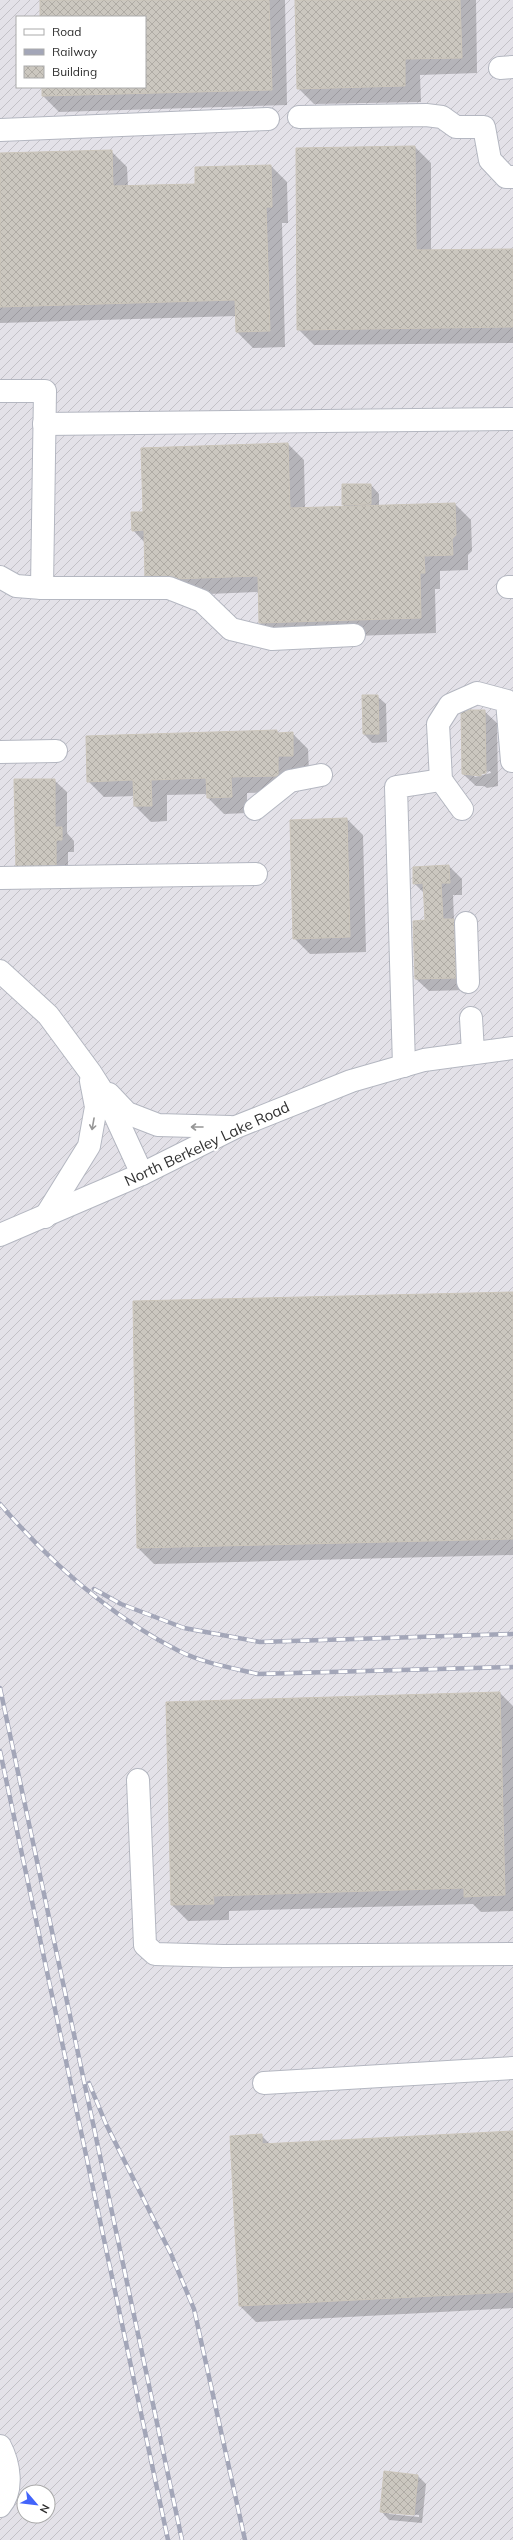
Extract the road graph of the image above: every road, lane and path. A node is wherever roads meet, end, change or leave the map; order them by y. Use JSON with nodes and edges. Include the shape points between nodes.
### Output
{"nodes":[{"id":1,"x":299,"y":117,"type":"dead end"},
{"id":2,"x":268,"y":119,"type":"dead end"},
{"id":3,"x":0,"y":130,"type":"edge"},
{"id":4,"x":513,"y":177,"type":"edge"},
{"id":5,"x":0,"y":391,"type":"edge"},
{"id":6,"x":513,"y":419,"type":"edge"},
{"id":7,"x":44,"y":424,"type":"junction"},
{"id":8,"x":0,"y":577,"type":"edge"},
{"id":9,"x":42,"y":588,"type":"junction"},
{"id":10,"x":354,"y":635,"type":"dead end"},
{"id":11,"x":56,"y":751,"type":"dead end"},
{"id":12,"x":0,"y":752,"type":"edge"},
{"id":13,"x":512,"y":762,"type":"dead end"},
{"id":14,"x":321,"y":775,"type":"dead end"},
{"id":15,"x":441,"y":780,"type":"junction"},
{"id":16,"x":255,"y":809,"type":"dead end"},
{"id":17,"x":462,"y":809,"type":"dead end"},
{"id":18,"x":256,"y":874,"type":"dead end"},
{"id":19,"x":0,"y":878,"type":"edge"},
{"id":20,"x":466,"y":923,"type":"dead end"},
{"id":21,"x":0,"y":971,"type":"edge"},
{"id":22,"x":468,"y":982,"type":"dead end"},
{"id":23,"x":471,"y":1018,"type":"dead end"},
{"id":24,"x":513,"y":1048,"type":"edge"},
{"id":25,"x":473,"y":1052,"type":"junction"},
{"id":26,"x":404,"y":1066,"type":"junction"},
{"id":27,"x":90,"y":1072,"type":"junction"},
{"id":28,"x":236,"y":1127,"type":"junction"},
{"id":29,"x":142,"y":1174,"type":"junction"},
{"id":30,"x":45,"y":1217,"type":"junction"},
{"id":31,"x":7,"y":1232,"type":"edge"},
{"id":32,"x":138,"y":1780,"type":"dead end"},
{"id":33,"x":513,"y":1954,"type":"edge"},
{"id":34,"x":513,"y":2068,"type":"edge"},
{"id":35,"x":264,"y":2083,"type":"dead end"},
{"id":36,"x":0,"y":2446,"type":"edge"},
{"id":37,"x":0,"y":2506,"type":"edge"}],
"edges":[{"from":1,"to":4,"type":"street","via":[[426,115],[442,117],[456,127],[484,127],[490,160],[506,177]]},
{"from":2,"to":3,"type":"street"},
{"from":5,"to":7,"type":"street","via":[[44,391]]},
{"from":6,"to":7,"type":"street"},
{"from":7,"to":9,"type":"street"},
{"from":8,"to":9,"type":"street","via":[[16,586]]},
{"from":9,"to":10,"type":"street","via":[[170,588],[202,601],[231,629],[272,639]]},
{"from":11,"to":12,"type":"street"},
{"from":13,"to":15,"type":"street","via":[[507,701],[477,693],[450,705],[438,724]]},
{"from":14,"to":16,"type":"street","via":[[290,781]]},
{"from":15,"to":17,"type":"street"},
{"from":15,"to":26,"type":"street","via":[[396,787]]},
{"from":18,"to":19,"type":"street"},
{"from":20,"to":22,"type":"street"},
{"from":21,"to":27,"type":"street","via":[[48,1015]]},
{"from":23,"to":25,"type":"street"},
{"from":24,"to":25,"type":"street","name":"North Berkeley Lake Road"},
{"from":25,"to":26,"type":"street","name":"North Berkeley Lake Road"},
{"from":26,"to":28,"type":"street","name":"North Berkeley Lake Road","via":[[351,1081]]},
{"from":28,"to":27,"type":"street","one_way":true,"via":[[158,1125],[127,1113]]},
{"from":27,"to":29,"type":"street","via":[[109,1102]]},
{"from":27,"to":30,"type":"street","one_way":true,"via":[[96,1107],[89,1146]]},
{"from":28,"to":29,"type":"street","name":"North Berkeley Lake Road"},
{"from":29,"to":30,"type":"street","name":"North Berkeley Lake Road"},
{"from":30,"to":31,"type":"street","name":"North Berkeley Lake Road"},
{"from":32,"to":33,"type":"street","via":[[145,1945],[155,1954]]},
{"from":34,"to":35,"type":"street"},
{"from":36,"to":37,"type":"street","via":[[8,2468],[8,2487],[5,2500]]}]}
